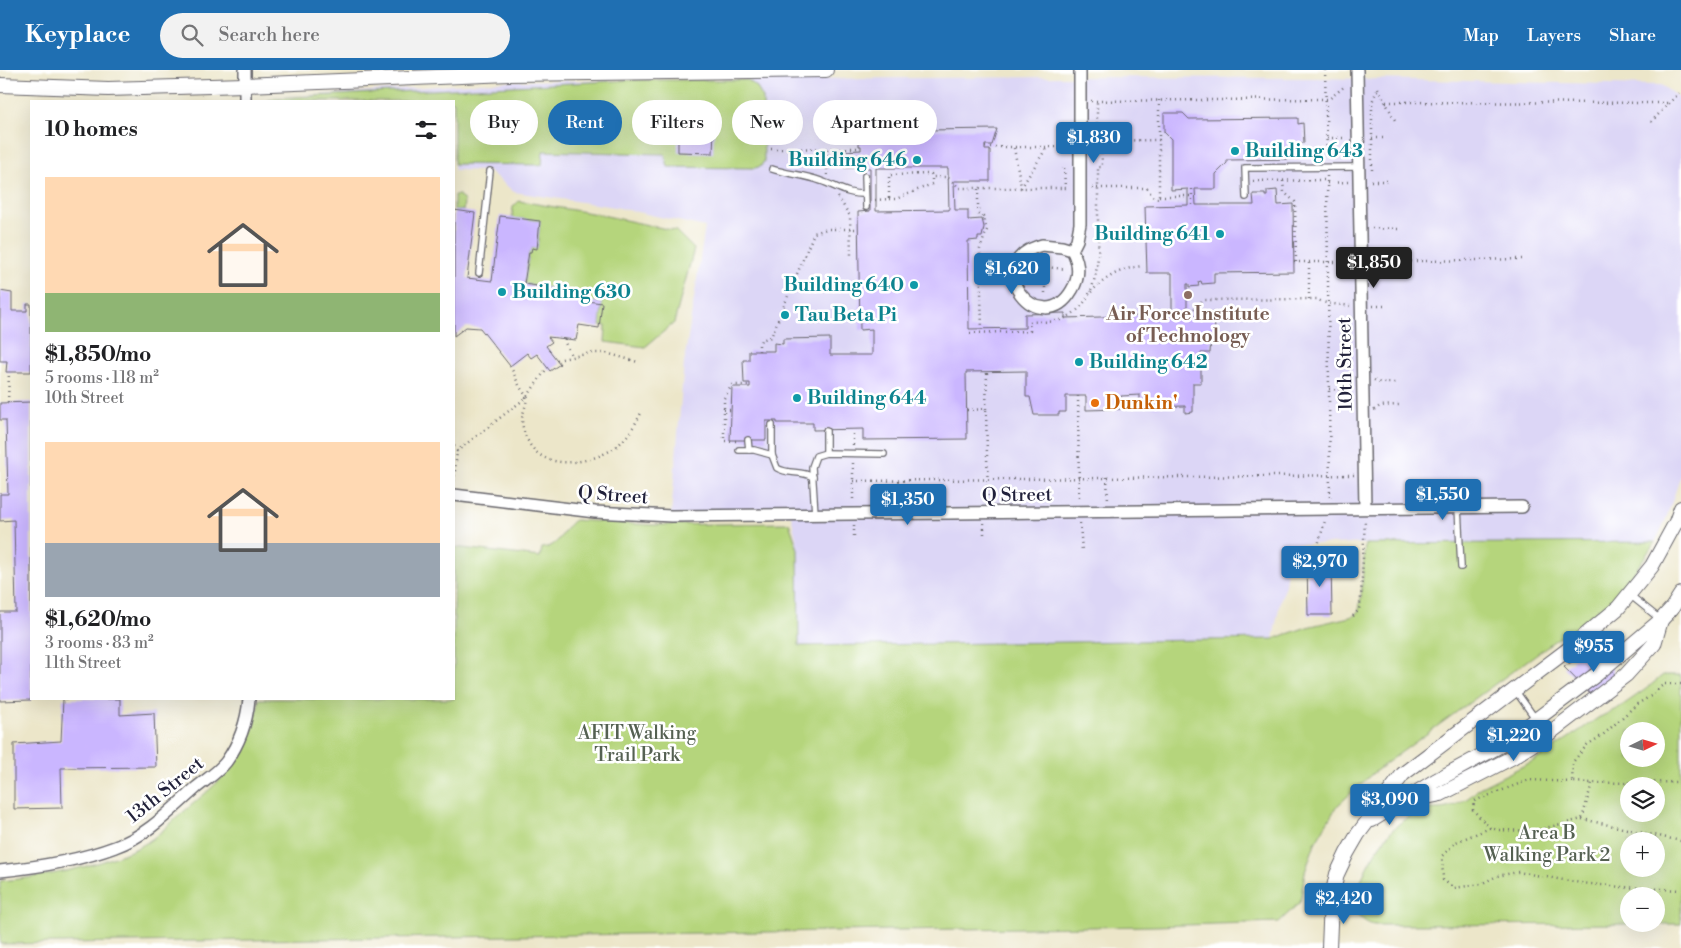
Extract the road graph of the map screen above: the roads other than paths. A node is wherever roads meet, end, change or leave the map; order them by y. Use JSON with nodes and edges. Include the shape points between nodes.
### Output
{"nodes":[{"id":1,"x":245,"y":70,"type":"edge"},
{"id":2,"x":771,"y":70,"type":"edge"},
{"id":3,"x":826,"y":70,"type":"edge"},
{"id":4,"x":1080,"y":70,"type":"edge"},
{"id":5,"x":1357,"y":70,"type":"edge"},
{"id":6,"x":509,"y":72,"type":"edge"},
{"id":7,"x":0,"y":84,"type":"edge"},
{"id":8,"x":244,"y":86,"type":"junction"},
{"id":9,"x":245,"y":100,"type":"edge"},
{"id":10,"x":1359,"y":167,"type":"junction"},
{"id":11,"x":772,"y":169,"type":"dead end"},
{"id":12,"x":490,"y":171,"type":"dead end"},
{"id":13,"x":865,"y":176,"type":"dead end"},
{"id":14,"x":1246,"y":197,"type":"dead end"},
{"id":15,"x":1072,"y":250,"type":"junction"},
{"id":16,"x":479,"y":273,"type":"dead end"},
{"id":17,"x":772,"y":425,"type":"dead end"},
{"id":18,"x":826,"y":431,"type":"dead end"},
{"id":19,"x":745,"y":440,"type":"road end"},
{"id":20,"x":739,"y":450,"type":"dead end"},
{"id":21,"x":748,"y":450,"type":"junction"},
{"id":22,"x":826,"y":453,"type":"junction"},
{"id":23,"x":884,"y":454,"type":"dead end"},
{"id":24,"x":772,"y":455,"type":"junction"},
{"id":25,"x":813,"y":477,"type":"junction"},
{"id":26,"x":455,"y":495,"type":"edge"},
{"id":27,"x":1458,"y":507,"type":"junction"},
{"id":28,"x":1522,"y":507,"type":"dead end"},
{"id":29,"x":1365,"y":508,"type":"junction"},
{"id":30,"x":1681,"y":508,"type":"edge"},
{"id":31,"x":815,"y":514,"type":"junction"},
{"id":32,"x":1461,"y":567,"type":"dead end"},
{"id":33,"x":1681,"y":594,"type":"edge"},
{"id":34,"x":1630,"y":595,"type":"junction"},
{"id":35,"x":1661,"y":620,"type":"junction"},
{"id":36,"x":1514,"y":690,"type":"junction"},
{"id":37,"x":248,"y":700,"type":"edge"},
{"id":38,"x":1539,"y":724,"type":"junction"},
{"id":39,"x":1402,"y":803,"type":"junction"},
{"id":40,"x":1364,"y":824,"type":"junction"},
{"id":41,"x":0,"y":871,"type":"edge"},
{"id":42,"x":1330,"y":948,"type":"edge"}],
"edges":[{"from":1,"to":8,"type":"street"},
{"from":2,"to":3,"type":"street"},
{"from":2,"to":6,"type":"street"},
{"from":4,"to":15,"type":"street","via":[[1080,224]]},
{"from":5,"to":10,"type":"street","name":"10th Street"},
{"from":6,"to":8,"type":"street"},
{"from":7,"to":8,"type":"street","via":[[108,88]]},
{"from":8,"to":9,"type":"street"},
{"from":10,"to":14,"type":"lane","via":[[1245,168]]},
{"from":10,"to":29,"type":"street","name":"10th Street","via":[[1366,262]]},
{"from":11,"to":13,"type":"lane","via":[[828,183],[865,200]]},
{"from":12,"to":16,"type":"lane"},
{"from":15,"to":15,"type":"street","via":[[1042,245],[1033,247],[1019,258],[1014,271],[1016,288],[1024,300],[1045,308],[1059,304],[1070,294],[1074,287],[1070,271],[1078,264]]},
{"from":17,"to":24,"type":"lane"},
{"from":18,"to":22,"type":"lane"},
{"from":19,"to":21,"type":"lane"},
{"from":20,"to":21,"type":"lane"},
{"from":21,"to":24,"type":"lane"},
{"from":22,"to":23,"type":"lane"},
{"from":22,"to":25,"type":"lane","via":[[821,453],[814,460]]},
{"from":24,"to":25,"type":"lane","via":[[780,470],[807,473]]},
{"from":25,"to":31,"type":"lane"},
{"from":26,"to":31,"type":"street","name":"Q Street","via":[[640,515]]},
{"from":27,"to":28,"type":"street","name":"Q Street"},
{"from":27,"to":29,"type":"street","name":"Q Street"},
{"from":27,"to":32,"type":"lane"},
{"from":29,"to":31,"type":"street","name":"Q Street"},
{"from":30,"to":34,"type":"street","via":[[1652,566]]},
{"from":33,"to":35,"type":"street"},
{"from":34,"to":35,"type":"lane"},
{"from":34,"to":36,"type":"street","via":[[1603,622]]},
{"from":35,"to":38,"type":"street"},
{"from":35,"to":38,"type":"street","via":[[1654,644],[1626,674]]},
{"from":36,"to":38,"type":"lane"},
{"from":36,"to":40,"type":"street","via":[[1403,774]]},
{"from":37,"to":41,"type":"street","name":"13th Street","via":[[245,722],[236,747],[225,764],[155,824],[117,847],[44,866]]},
{"from":38,"to":39,"type":"street","via":[[1496,739],[1434,774]]},
{"from":38,"to":39,"type":"street","via":[[1511,758],[1441,794]]},
{"from":39,"to":40,"type":"street"},
{"from":40,"to":42,"type":"street","via":[[1347,853],[1333,889]]}]}
